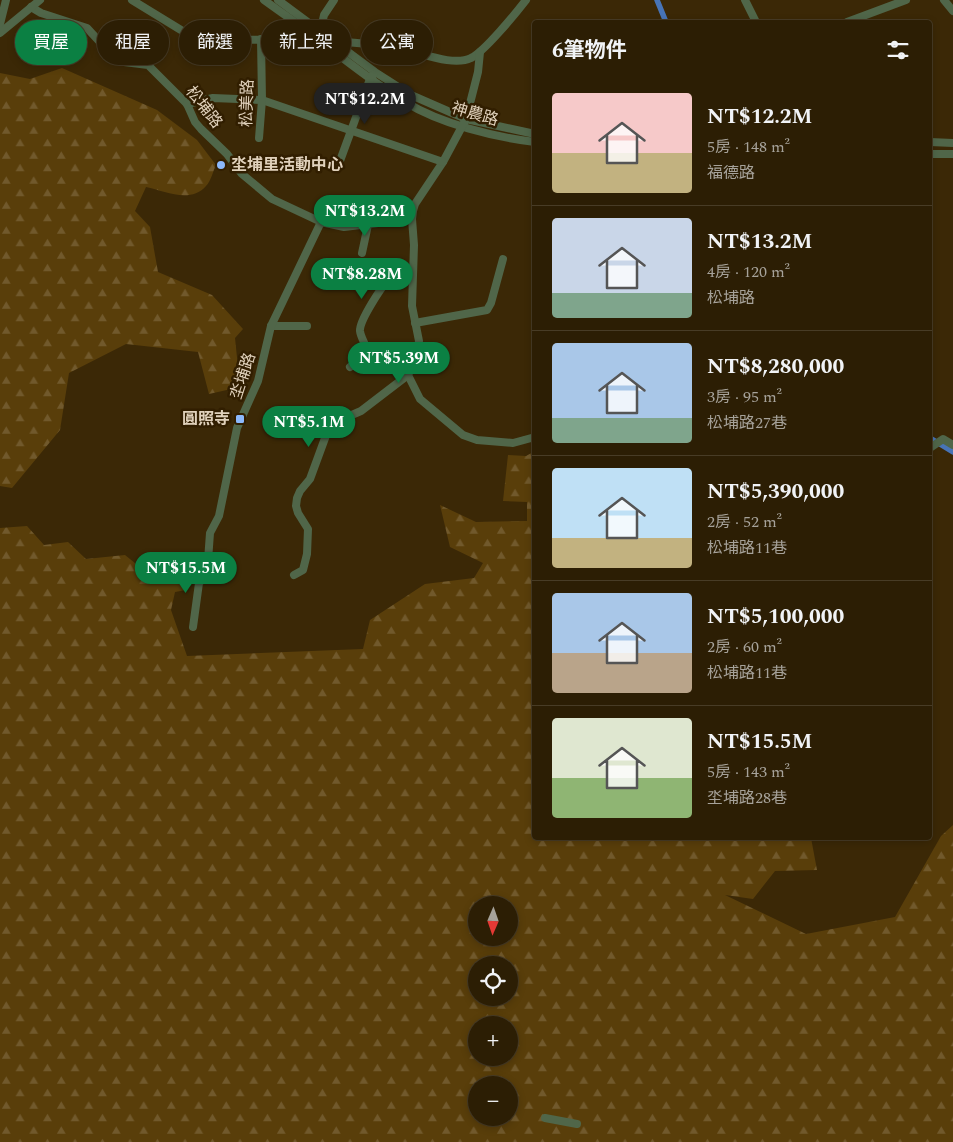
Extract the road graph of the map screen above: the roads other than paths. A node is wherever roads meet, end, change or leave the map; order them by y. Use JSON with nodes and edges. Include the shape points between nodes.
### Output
{"nodes":[{"id":1,"x":6,"y":0,"type":"edge"},
{"id":2,"x":40,"y":0,"type":"edge"},
{"id":3,"x":132,"y":0,"type":"edge"},
{"id":4,"x":264,"y":0,"type":"edge"},
{"id":5,"x":278,"y":0,"type":"edge"},
{"id":6,"x":334,"y":0,"type":"edge"},
{"id":7,"x":526,"y":0,"type":"edge"},
{"id":8,"x":745,"y":0,"type":"edge"},
{"id":9,"x":906,"y":0,"type":"edge"},
{"id":10,"x":944,"y":0,"type":"edge"},
{"id":11,"x":31,"y":7,"type":"junction"},
{"id":12,"x":953,"y":11,"type":"edge"},
{"id":13,"x":292,"y":20,"type":"edge"},
{"id":14,"x":306,"y":20,"type":"edge"},
{"id":15,"x":323,"y":20,"type":"edge"},
{"id":16,"x":755,"y":20,"type":"edge"},
{"id":17,"x":852,"y":20,"type":"edge"},
{"id":18,"x":0,"y":24,"type":"edge"},
{"id":19,"x":0,"y":33,"type":"edge"},
{"id":20,"x":261,"y":39,"type":"edge"},
{"id":21,"x":351,"y":43,"type":"edge"},
{"id":22,"x":480,"y":52,"type":"junction"},
{"id":23,"x":351,"y":56,"type":"edge"},
{"id":24,"x":351,"y":61,"type":"edge"},
{"id":25,"x":261,"y":65,"type":"edge"},
{"id":26,"x":373,"y":76,"type":"junction"},
{"id":27,"x":262,"y":100,"type":"junction"},
{"id":28,"x":187,"y":104,"type":"junction"},
{"id":29,"x":465,"y":122,"type":"junction"},
{"id":30,"x":351,"y":131,"type":"junction"},
{"id":31,"x":532,"y":133,"type":"edge"},
{"id":32,"x":259,"y":138,"type":"dead end"},
{"id":33,"x":532,"y":142,"type":"edge"},
{"id":34,"x":932,"y":142,"type":"edge"},
{"id":35,"x":953,"y":143,"type":"edge"},
{"id":36,"x":932,"y":154,"type":"edge"},
{"id":37,"x":953,"y":154,"type":"edge"},
{"id":38,"x":443,"y":162,"type":"junction"},
{"id":39,"x":337,"y":168,"type":"dead end"},
{"id":40,"x":412,"y":219,"type":"junction"},
{"id":41,"x":321,"y":222,"type":"junction"},
{"id":42,"x":368,"y":225,"type":"junction"},
{"id":43,"x":362,"y":253,"type":"dead end"},
{"id":44,"x":504,"y":259,"type":"dead end"},
{"id":45,"x":413,"y":268,"type":"junction"},
{"id":46,"x":415,"y":324,"type":"junction"},
{"id":47,"x":270,"y":326,"type":"junction"},
{"id":48,"x":307,"y":326,"type":"dead end"},
{"id":49,"x":350,"y":367,"type":"dead end"},
{"id":50,"x":408,"y":375,"type":"junction"},
{"id":51,"x":532,"y":439,"type":"edge"},
{"id":52,"x":953,"y":445,"type":"edge"},
{"id":53,"x":932,"y":446,"type":"edge"},
{"id":54,"x":294,"y":575,"type":"dead end"},
{"id":55,"x":193,"y":627,"type":"dead end"},
{"id":56,"x":545,"y":1118,"type":"dead end"},
{"id":57,"x":577,"y":1124,"type":"dead end"}],
"edges":[{"from":1,"to":18,"type":"street"},
{"from":2,"to":11,"type":"street"},
{"from":3,"to":20,"type":"street","via":[[194,38]]},
{"from":4,"to":13,"type":"street","name":"神農路"},
{"from":5,"to":14,"type":"street","name":"神農路"},
{"from":6,"to":15,"type":"street"},
{"from":7,"to":22,"type":"street"},
{"from":8,"to":16,"type":"street"},
{"from":9,"to":17,"type":"street"},
{"from":10,"to":12,"type":"street"},
{"from":11,"to":19,"type":"street"},
{"from":11,"to":28,"type":"street","name":"松埔路","via":[[87,28],[111,54],[124,62],[148,65]]},
{"from":21,"to":22,"type":"street","via":[[374,44],[456,61],[470,59]]},
{"from":22,"to":29,"type":"street"},
{"from":23,"to":26,"type":"street","name":"神農路"},
{"from":24,"to":26,"type":"street","name":"神農路"},
{"from":25,"to":27,"type":"street","name":"松美路"},
{"from":26,"to":29,"type":"street","name":"神農路"},
{"from":26,"to":30,"type":"street"},
{"from":27,"to":28,"type":"street","via":[[213,98]]},
{"from":27,"to":30,"type":"street"},
{"from":27,"to":32,"type":"street","name":"松美路"},
{"from":28,"to":41,"type":"street","name":"松埔路","via":[[195,122],[242,174],[272,200]]},
{"from":29,"to":31,"type":"street","name":"神農路"},
{"from":29,"to":33,"type":"street","name":"神農路"},
{"from":29,"to":38,"type":"street"},
{"from":30,"to":38,"type":"street"},
{"from":30,"to":39,"type":"street"},
{"from":34,"to":35,"type":"street"},
{"from":36,"to":37,"type":"street"},
{"from":38,"to":40,"type":"street","via":[[415,204]]},
{"from":40,"to":42,"type":"street","name":"松埔路"},
{"from":40,"to":45,"type":"street"},
{"from":41,"to":42,"type":"street","name":"松埔路","via":[[344,227]]},
{"from":41,"to":47,"type":"street","name":"坔埔路"},
{"from":42,"to":43,"type":"street"},
{"from":44,"to":46,"type":"street","via":[[487,310]]},
{"from":45,"to":46,"type":"street"},
{"from":45,"to":49,"type":"street","via":[[398,272],[385,285],[361,325],[367,354]]},
{"from":46,"to":50,"type":"street","via":[[418,351]]},
{"from":47,"to":48,"type":"street"},
{"from":47,"to":55,"type":"street","name":"坔埔路","via":[[258,380],[237,428],[219,516],[210,534],[207,574],[199,584]]},
{"from":50,"to":51,"type":"street","via":[[420,399],[463,436],[513,443]]},
{"from":50,"to":54,"type":"street","via":[[361,411],[340,420],[328,430],[310,479],[297,498],[298,512],[308,529],[303,570]]},
{"from":52,"to":53,"type":"street","via":[[943,440]]},
{"from":56,"to":57,"type":"street"}]}
